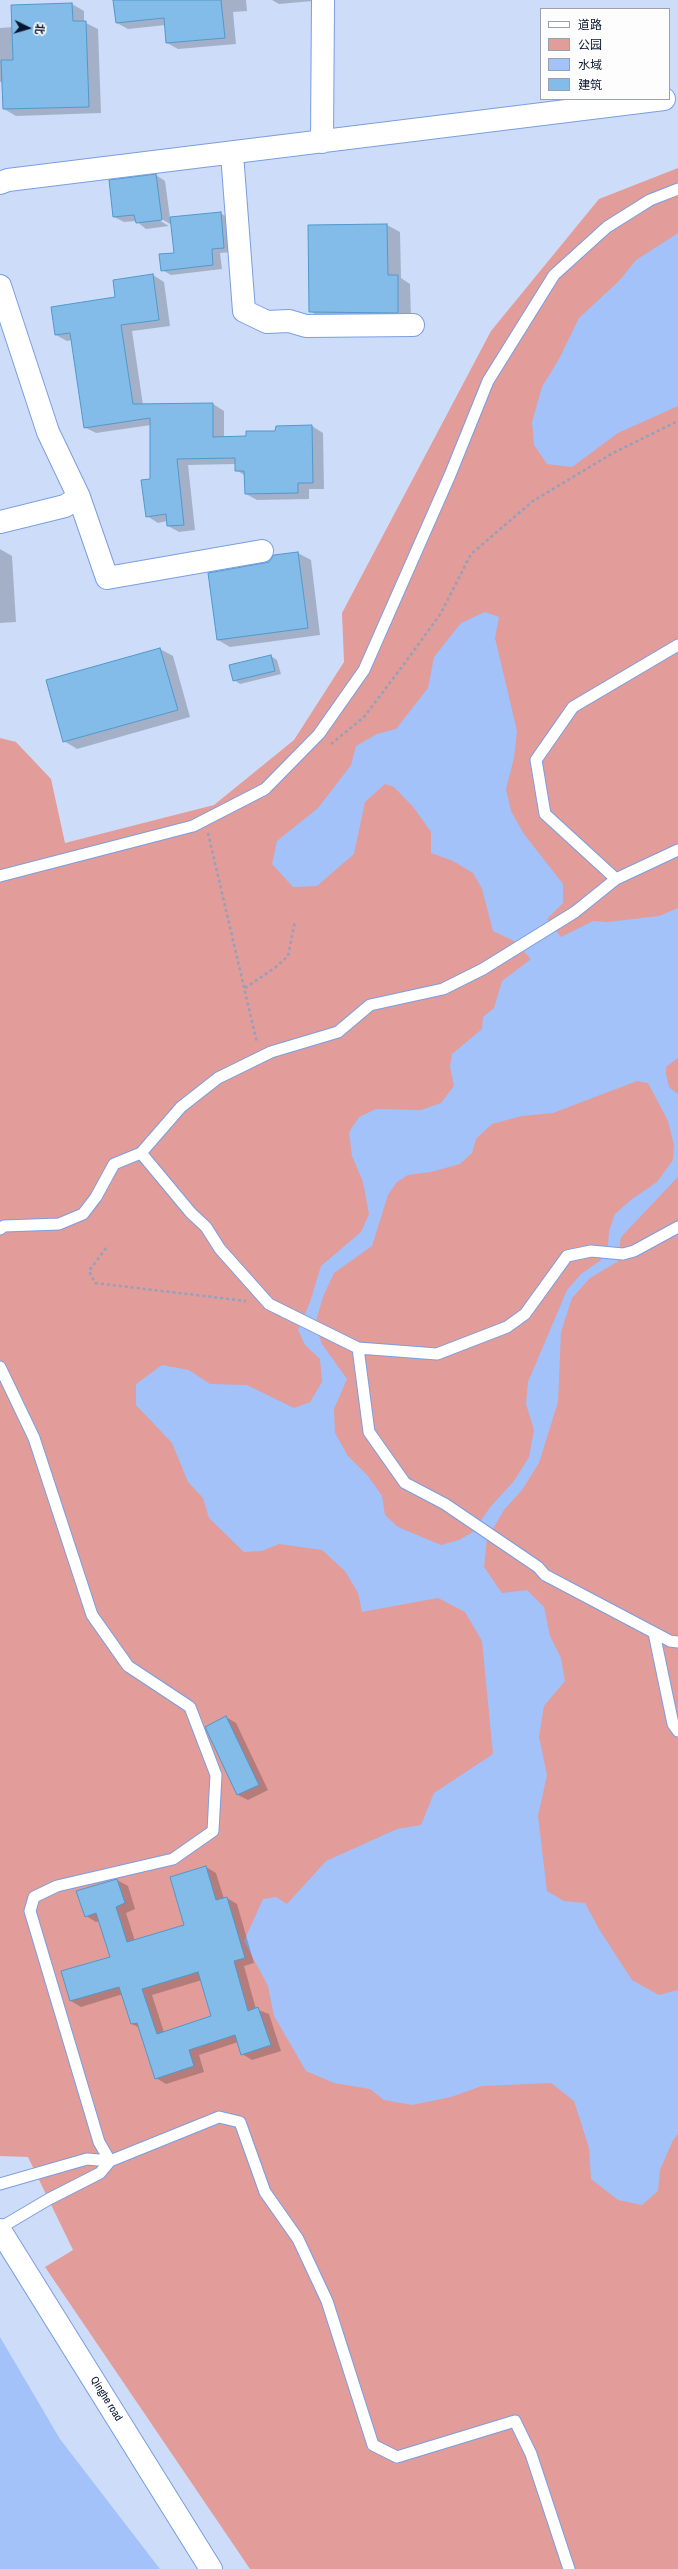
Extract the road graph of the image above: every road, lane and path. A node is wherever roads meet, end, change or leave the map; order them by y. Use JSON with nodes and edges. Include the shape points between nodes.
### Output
{"nodes":[{"id":1,"x":323,"y":0,"type":"edge"},
{"id":2,"x":656,"y":100,"type":"edge"},
{"id":3,"x":322,"y":142,"type":"junction"},
{"id":4,"x":232,"y":154,"type":"junction"},
{"id":5,"x":0,"y":183,"type":"edge"},
{"id":6,"x":678,"y":189,"type":"edge"},
{"id":7,"x":0,"y":286,"type":"edge"},
{"id":8,"x":413,"y":325,"type":"dead end"},
{"id":9,"x":678,"y":421,"type":"edge"},
{"id":10,"x":79,"y":497,"type":"junction"},
{"id":11,"x":0,"y":522,"type":"edge"},
{"id":12,"x":262,"y":551,"type":"dead end"},
{"id":13,"x":678,"y":645,"type":"edge"},
{"id":14,"x":324,"y":747,"type":"dead end"},
{"id":15,"x":205,"y":820,"type":"junction"},
{"id":16,"x":678,"y":850,"type":"edge"},
{"id":17,"x":0,"y":876,"type":"edge"},
{"id":18,"x":616,"y":880,"type":"junction"},
{"id":19,"x":295,"y":921,"type":"dead end"},
{"id":20,"x":245,"y":988,"type":"junction"},
{"id":21,"x":261,"y":1057,"type":"junction"},
{"id":22,"x":141,"y":1153,"type":"junction"},
{"id":23,"x":678,"y":1227,"type":"edge"},
{"id":24,"x":0,"y":1229,"type":"edge"},
{"id":25,"x":106,"y":1248,"type":"dead end"},
{"id":26,"x":269,"y":1304,"type":"junction"},
{"id":27,"x":358,"y":1348,"type":"junction"},
{"id":28,"x":0,"y":1367,"type":"edge"},
{"id":29,"x":654,"y":1633,"type":"junction"},
{"id":30,"x":678,"y":1642,"type":"edge"},
{"id":31,"x":678,"y":1731,"type":"edge"},
{"id":32,"x":110,"y":2161,"type":"junction"},
{"id":33,"x":0,"y":2184,"type":"edge"},
{"id":34,"x":0,"y":2229,"type":"edge"},
{"id":35,"x":212,"y":2569,"type":"edge"},
{"id":36,"x":569,"y":2569,"type":"edge"}],
"edges":[{"from":1,"to":3,"type":"street"},
{"from":2,"to":3,"type":"street"},
{"from":3,"to":4,"type":"street"},
{"from":4,"to":5,"type":"street"},
{"from":4,"to":8,"type":"street","via":[[244,312],[267,322],[289,321],[306,326]]},
{"from":6,"to":15,"type":"lane","via":[[650,200],[607,227],[554,275],[488,381],[450,475],[364,670],[319,734],[265,789]]},
{"from":7,"to":10,"type":"street","via":[[48,432]]},
{"from":9,"to":14,"type":"path","via":[[613,453],[533,501],[471,554],[441,614],[364,717]]},
{"from":10,"to":11,"type":"street","via":[[65,506]]},
{"from":10,"to":12,"type":"street","via":[[107,578]]},
{"from":13,"to":18,"type":"lane","via":[[573,707],[536,760],[545,814]]},
{"from":15,"to":17,"type":"lane","via":[[193,826]]},
{"from":15,"to":20,"type":"path"},
{"from":16,"to":18,"type":"lane"},
{"from":18,"to":21,"type":"lane","via":[[575,912],[483,969],[443,989],[370,1005],[338,1032]]},
{"from":19,"to":20,"type":"path","via":[[288,956]]},
{"from":20,"to":21,"type":"path"},
{"from":21,"to":22,"type":"lane","via":[[218,1078],[187,1102]]},
{"from":22,"to":24,"type":"lane","via":[[114,1164],[96,1198],[83,1214],[59,1224],[4,1226]]},
{"from":22,"to":26,"type":"lane","via":[[191,1213],[206,1227],[220,1250]]},
{"from":23,"to":27,"type":"lane","via":[[634,1251],[623,1254],[591,1251],[567,1256],[525,1314],[507,1327],[437,1354]]},
{"from":25,"to":26,"type":"path","via":[[89,1271],[95,1283]]},
{"from":26,"to":27,"type":"lane"},
{"from":27,"to":29,"type":"lane","via":[[369,1432],[406,1483],[445,1504],[538,1567],[545,1575]]},
{"from":28,"to":32,"type":"lane","via":[[34,1438],[92,1615],[128,1666],[190,1707],[216,1775],[213,1831],[173,1859],[57,1886],[34,1897],[30,1911],[99,2142]]},
{"from":29,"to":30,"type":"lane"},
{"from":29,"to":31,"type":"lane","via":[[673,1724]]},
{"from":32,"to":33,"type":"lane","via":[[87,2159]]},
{"from":32,"to":34,"type":"lane","via":[[100,2174],[48,2199]]},
{"from":32,"to":36,"type":"lane","via":[[219,2117],[240,2122],[265,2192],[298,2239],[327,2301],[373,2445],[397,2457],[515,2421],[531,2454]]},
{"from":34,"to":35,"type":"street","name":"Qinghe road"}]}
